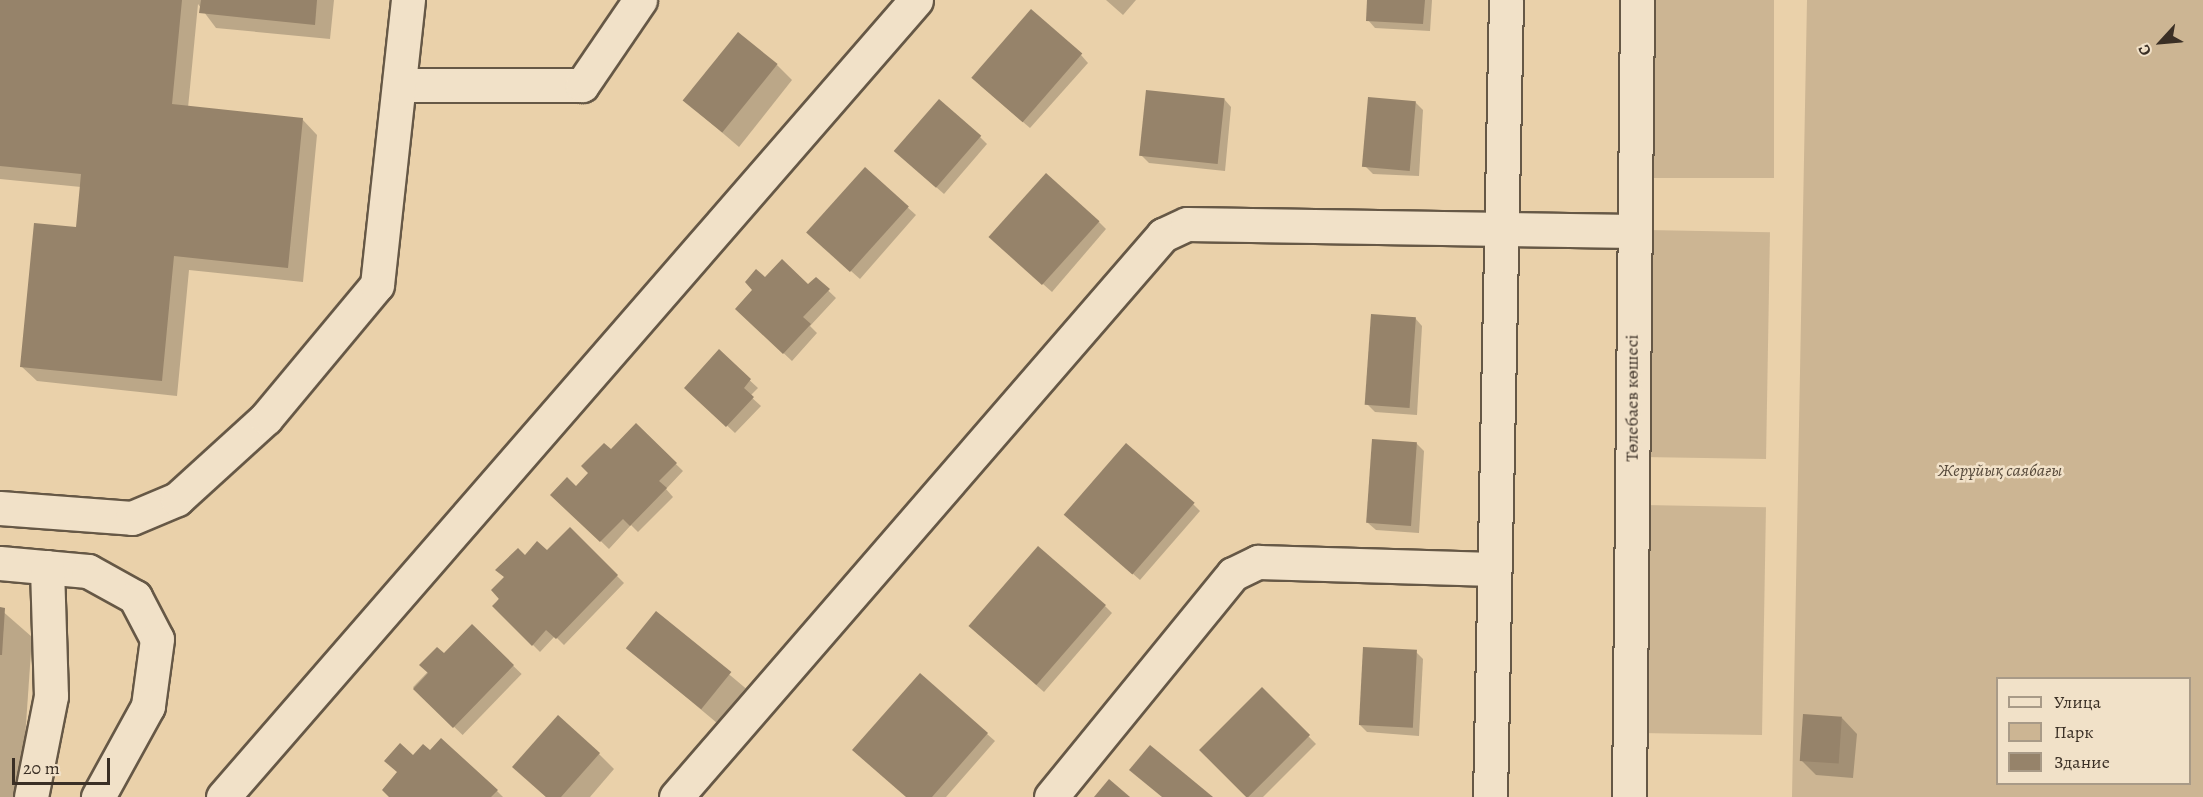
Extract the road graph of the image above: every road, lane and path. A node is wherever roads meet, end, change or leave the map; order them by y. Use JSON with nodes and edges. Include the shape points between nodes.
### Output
{"nodes":[{"id":1,"x":408,"y":0,"type":"edge"},
{"id":2,"x":639,"y":0,"type":"edge"},
{"id":3,"x":916,"y":0,"type":"edge"},
{"id":4,"x":1506,"y":0,"type":"edge"},
{"id":5,"x":1637,"y":0,"type":"edge"},
{"id":6,"x":399,"y":85,"type":"junction"},
{"id":7,"x":1497,"y":230,"type":"junction"},
{"id":8,"x":1633,"y":231,"type":"junction"},
{"id":9,"x":0,"y":508,"type":"edge"},
{"id":10,"x":0,"y":563,"type":"edge"},
{"id":11,"x":47,"y":567,"type":"junction"},
{"id":12,"x":1493,"y":569,"type":"junction"},
{"id":13,"x":31,"y":797,"type":"edge"},
{"id":14,"x":98,"y":797,"type":"edge"},
{"id":15,"x":223,"y":797,"type":"edge"},
{"id":16,"x":676,"y":797,"type":"edge"},
{"id":17,"x":1051,"y":797,"type":"edge"},
{"id":18,"x":1490,"y":797,"type":"edge"},
{"id":19,"x":1629,"y":797,"type":"edge"}],
"edges":[{"from":1,"to":6,"type":"street"},
{"from":2,"to":6,"type":"street","via":[[582,85]]},
{"from":3,"to":15,"type":"street"},
{"from":4,"to":7,"type":"street"},
{"from":5,"to":8,"type":"street","name":"Төлебаев көшесі"},
{"from":6,"to":9,"type":"street","via":[[377,285],[266,418],[177,499],[132,518]]},
{"from":7,"to":8,"type":"street"},
{"from":7,"to":12,"type":"street"},
{"from":7,"to":16,"type":"street","via":[[1187,224],[1162,235]]},
{"from":8,"to":19,"type":"street","name":"Төлебаев көшесі"},
{"from":10,"to":11,"type":"street"},
{"from":11,"to":13,"type":"street","via":[[51,696]]},
{"from":11,"to":14,"type":"street","via":[[88,571],[135,597],[157,639],[148,706]]},
{"from":12,"to":17,"type":"street","via":[[1258,562],[1233,574]]},
{"from":12,"to":18,"type":"street"}]}
